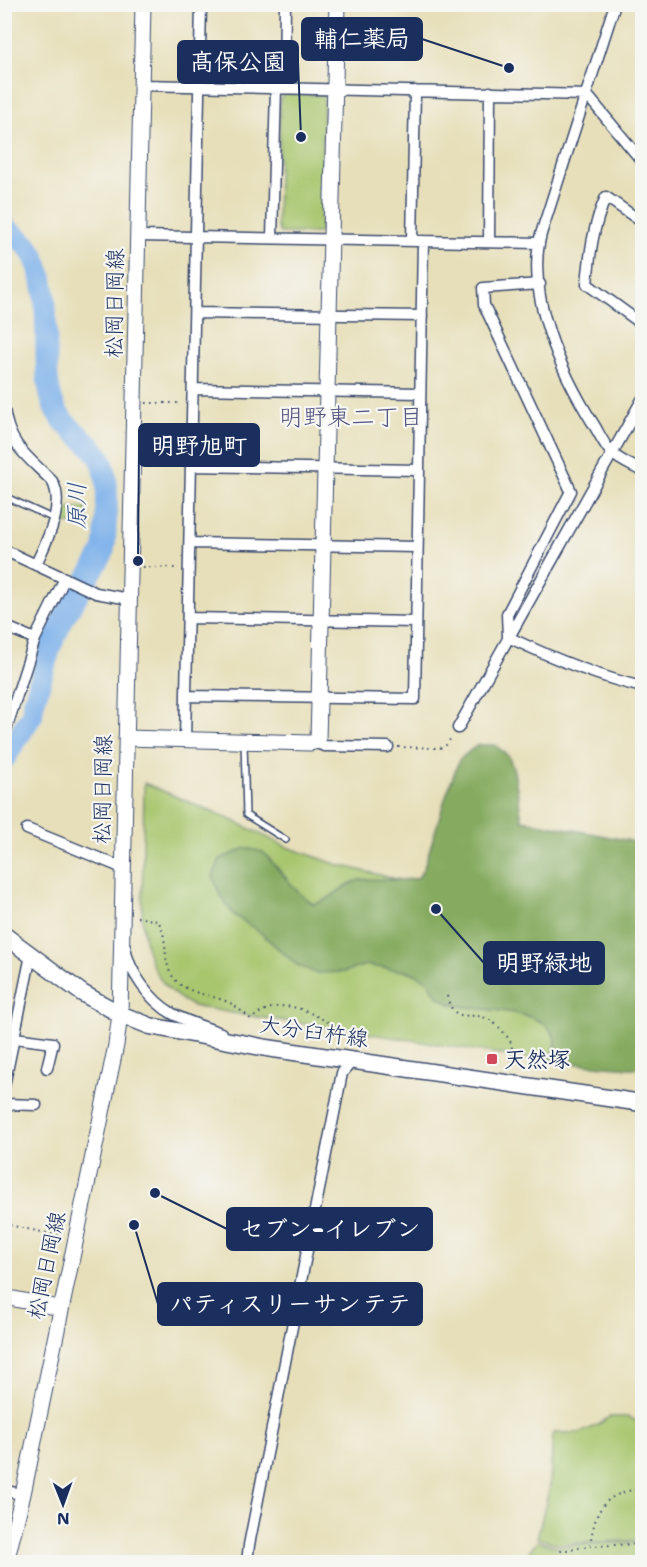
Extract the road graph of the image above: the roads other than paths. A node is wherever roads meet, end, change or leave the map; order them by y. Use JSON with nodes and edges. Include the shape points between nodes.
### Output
{"nodes":[{"id":1,"x":143,"y":4,"type":"edge"},
{"id":2,"x":201,"y":4,"type":"edge"},
{"id":3,"x":285,"y":4,"type":"edge"},
{"id":4,"x":337,"y":4,"type":"edge"},
{"id":5,"x":615,"y":4,"type":"edge"},
{"id":6,"x":141,"y":84,"type":"junction"},
{"id":7,"x":200,"y":86,"type":"junction"},
{"id":8,"x":280,"y":88,"type":"junction"},
{"id":9,"x":335,"y":89,"type":"junction"},
{"id":10,"x":415,"y":91,"type":"junction"},
{"id":11,"x":490,"y":92,"type":"junction"},
{"id":12,"x":587,"y":95,"type":"junction"},
{"id":13,"x":642,"y":161,"type":"edge"},
{"id":14,"x":642,"y":222,"type":"edge"},
{"id":15,"x":138,"y":236,"type":"junction"},
{"id":16,"x":196,"y":237,"type":"junction"},
{"id":17,"x":272,"y":238,"type":"junction"},
{"id":18,"x":331,"y":239,"type":"junction"},
{"id":19,"x":412,"y":241,"type":"junction"},
{"id":20,"x":423,"y":241,"type":"junction"},
{"id":21,"x":489,"y":242,"type":"junction"},
{"id":22,"x":538,"y":243,"type":"junction"},
{"id":23,"x":540,"y":284,"type":"junction"},
{"id":24,"x":195,"y":313,"type":"junction"},
{"id":25,"x":329,"y":315,"type":"junction"},
{"id":26,"x":422,"y":316,"type":"junction"},
{"id":27,"x":642,"y":324,"type":"edge"},
{"id":28,"x":193,"y":389,"type":"junction"},
{"id":29,"x":328,"y":391,"type":"junction"},
{"id":30,"x":420,"y":393,"type":"junction"},
{"id":31,"x":642,"y":400,"type":"edge"},
{"id":32,"x":4,"y":410,"type":"edge"},
{"id":33,"x":612,"y":453,"type":"junction"},
{"id":34,"x":191,"y":466,"type":"junction"},
{"id":35,"x":326,"y":468,"type":"junction"},
{"id":36,"x":419,"y":470,"type":"junction"},
{"id":37,"x":642,"y":471,"type":"edge"},
{"id":38,"x":4,"y":496,"type":"edge"},
{"id":39,"x":54,"y":519,"type":"junction"},
{"id":40,"x":190,"y":543,"type":"junction"},
{"id":41,"x":324,"y":545,"type":"junction"},
{"id":42,"x":417,"y":547,"type":"junction"},
{"id":43,"x":4,"y":550,"type":"edge"},
{"id":44,"x":36,"y":564,"type":"junction"},
{"id":45,"x":67,"y":578,"type":"junction"},
{"id":46,"x":129,"y":599,"type":"junction"},
{"id":47,"x":188,"y":618,"type":"junction"},
{"id":48,"x":322,"y":620,"type":"junction"},
{"id":49,"x":416,"y":622,"type":"junction"},
{"id":50,"x":4,"y":626,"type":"edge"},
{"id":51,"x":508,"y":637,"type":"junction"},
{"id":52,"x":34,"y":639,"type":"junction"},
{"id":53,"x":642,"y":687,"type":"edge"},
{"id":54,"x":186,"y":696,"type":"junction"},
{"id":55,"x":320,"y":698,"type":"junction"},
{"id":56,"x":9,"y":708,"type":"edge"},
{"id":57,"x":458,"y":728,"type":"road end"},
{"id":58,"x":4,"y":736,"type":"edge"},
{"id":59,"x":126,"y":738,"type":"junction"},
{"id":60,"x":185,"y":740,"type":"junction"},
{"id":61,"x":244,"y":742,"type":"junction"},
{"id":62,"x":316,"y":742,"type":"junction"},
{"id":63,"x":388,"y":747,"type":"road end"},
{"id":64,"x":27,"y":829,"type":"dead end"},
{"id":65,"x":286,"y":840,"type":"dead end"},
{"id":66,"x":123,"y":868,"type":"junction"},
{"id":67,"x":129,"y":921,"type":"junction"},
{"id":68,"x":4,"y":934,"type":"edge"},
{"id":69,"x":31,"y":955,"type":"junction"},
{"id":70,"x":120,"y":1014,"type":"junction"},
{"id":71,"x":15,"y":1038,"type":"junction"},
{"id":72,"x":267,"y":1048,"type":"junction"},
{"id":73,"x":353,"y":1060,"type":"junction"},
{"id":74,"x":47,"y":1068,"type":"dead end"},
{"id":75,"x":4,"y":1086,"type":"edge"},
{"id":76,"x":642,"y":1102,"type":"edge"},
{"id":77,"x":4,"y":1104,"type":"edge"},
{"id":78,"x":36,"y":1105,"type":"dead end"},
{"id":79,"x":4,"y":1297,"type":"edge"},
{"id":80,"x":60,"y":1308,"type":"junction"},
{"id":81,"x":4,"y":1491,"type":"edge"},
{"id":82,"x":22,"y":1494,"type":"junction"},
{"id":83,"x":6,"y":1563,"type":"edge"},
{"id":84,"x":247,"y":1563,"type":"edge"}],
"edges":[{"from":1,"to":6,"type":"main road","name":"松岡日岡線"},
{"from":2,"to":7,"type":"street"},
{"from":3,"to":8,"type":"street"},
{"from":4,"to":9,"type":"main road"},
{"from":5,"to":12,"type":"street"},
{"from":6,"to":7,"type":"street"},
{"from":6,"to":15,"type":"main road","name":"松岡日岡線"},
{"from":7,"to":8,"type":"street"},
{"from":7,"to":16,"type":"street"},
{"from":8,"to":9,"type":"street"},
{"from":8,"to":17,"type":"street"},
{"from":9,"to":10,"type":"street"},
{"from":9,"to":18,"type":"main road"},
{"from":10,"to":11,"type":"street"},
{"from":10,"to":19,"type":"street"},
{"from":11,"to":12,"type":"street"},
{"from":11,"to":21,"type":"street"},
{"from":12,"to":13,"type":"street"},
{"from":12,"to":22,"type":"street"},
{"from":14,"to":27,"type":"street","via":[[606,197],[590,246],[588,284]]},
{"from":15,"to":16,"type":"street"},
{"from":15,"to":46,"type":"main road","name":"松岡日岡線"},
{"from":16,"to":17,"type":"street"},
{"from":16,"to":24,"type":"street"},
{"from":17,"to":18,"type":"street"},
{"from":18,"to":19,"type":"street"},
{"from":18,"to":25,"type":"main road"},
{"from":19,"to":20,"type":"street"},
{"from":20,"to":21,"type":"street"},
{"from":20,"to":26,"type":"street"},
{"from":21,"to":22,"type":"street"},
{"from":22,"to":23,"type":"street"},
{"from":23,"to":33,"type":"street","via":[[546,320],[563,370]]},
{"from":23,"to":51,"type":"street","via":[[483,288],[484,305],[571,491],[507,614]]},
{"from":24,"to":25,"type":"street"},
{"from":24,"to":28,"type":"street"},
{"from":25,"to":26,"type":"street"},
{"from":25,"to":29,"type":"main road"},
{"from":26,"to":30,"type":"street"},
{"from":28,"to":29,"type":"street"},
{"from":28,"to":34,"type":"street"},
{"from":29,"to":30,"type":"street"},
{"from":29,"to":35,"type":"main road"},
{"from":30,"to":36,"type":"street"},
{"from":31,"to":33,"type":"street"},
{"from":32,"to":39,"type":"street","via":[[12,440],[55,486]]},
{"from":33,"to":37,"type":"street"},
{"from":33,"to":51,"type":"street"},
{"from":34,"to":35,"type":"street"},
{"from":34,"to":40,"type":"street"},
{"from":35,"to":36,"type":"street"},
{"from":35,"to":41,"type":"main road"},
{"from":36,"to":42,"type":"street"},
{"from":38,"to":39,"type":"lane"},
{"from":39,"to":44,"type":"street"},
{"from":40,"to":41,"type":"street"},
{"from":40,"to":47,"type":"street"},
{"from":41,"to":42,"type":"street"},
{"from":41,"to":48,"type":"main road"},
{"from":42,"to":49,"type":"street"},
{"from":43,"to":44,"type":"street"},
{"from":44,"to":45,"type":"street"},
{"from":45,"to":46,"type":"street","via":[[96,593]]},
{"from":45,"to":52,"type":"street"},
{"from":46,"to":59,"type":"main road","name":"松岡日岡線"},
{"from":47,"to":48,"type":"street"},
{"from":47,"to":54,"type":"street"},
{"from":48,"to":49,"type":"street"},
{"from":48,"to":55,"type":"main road"},
{"from":49,"to":55,"type":"street","via":[[415,699]]},
{"from":50,"to":52,"type":"street"},
{"from":51,"to":53,"type":"street","via":[[572,666]]},
{"from":51,"to":57,"type":"street"},
{"from":52,"to":56,"type":"street"},
{"from":54,"to":55,"type":"street"},
{"from":54,"to":60,"type":"street"},
{"from":55,"to":62,"type":"main road"},
{"from":56,"to":58,"type":"street"},
{"from":59,"to":60,"type":"main road"},
{"from":59,"to":66,"type":"main road","name":"松岡日岡線"},
{"from":60,"to":61,"type":"main road"},
{"from":61,"to":62,"type":"main road"},
{"from":61,"to":65,"type":"lane","via":[[246,816]]},
{"from":62,"to":63,"type":"street","via":[[325,746]]},
{"from":64,"to":66,"type":"street"},
{"from":66,"to":67,"type":"main road","name":"松岡日岡線"},
{"from":67,"to":70,"type":"main road","name":"松岡日岡線"},
{"from":67,"to":72,"type":"street","via":[[125,951],[133,970],[157,1002],[185,1020]]},
{"from":68,"to":69,"type":"main road","name":"大分臼杵線"},
{"from":69,"to":70,"type":"main road","name":"大分臼杵線","via":[[82,993]]},
{"from":69,"to":71,"type":"street"},
{"from":70,"to":72,"type":"main road","name":"大分臼杵線","via":[[150,1026]]},
{"from":70,"to":80,"type":"main road","name":"松岡日岡線"},
{"from":71,"to":74,"type":"street","via":[[53,1043]]},
{"from":71,"to":75,"type":"street"},
{"from":72,"to":73,"type":"main road","name":"大分臼杵線"},
{"from":73,"to":76,"type":"main road","name":"大分臼杵線"},
{"from":73,"to":84,"type":"street","via":[[342,1073]]},
{"from":77,"to":78,"type":"street"},
{"from":79,"to":80,"type":"main road"},
{"from":80,"to":82,"type":"main road","name":"松岡日岡線"},
{"from":81,"to":82,"type":"street"},
{"from":82,"to":83,"type":"main road","name":"松岡日岡線"}]}
